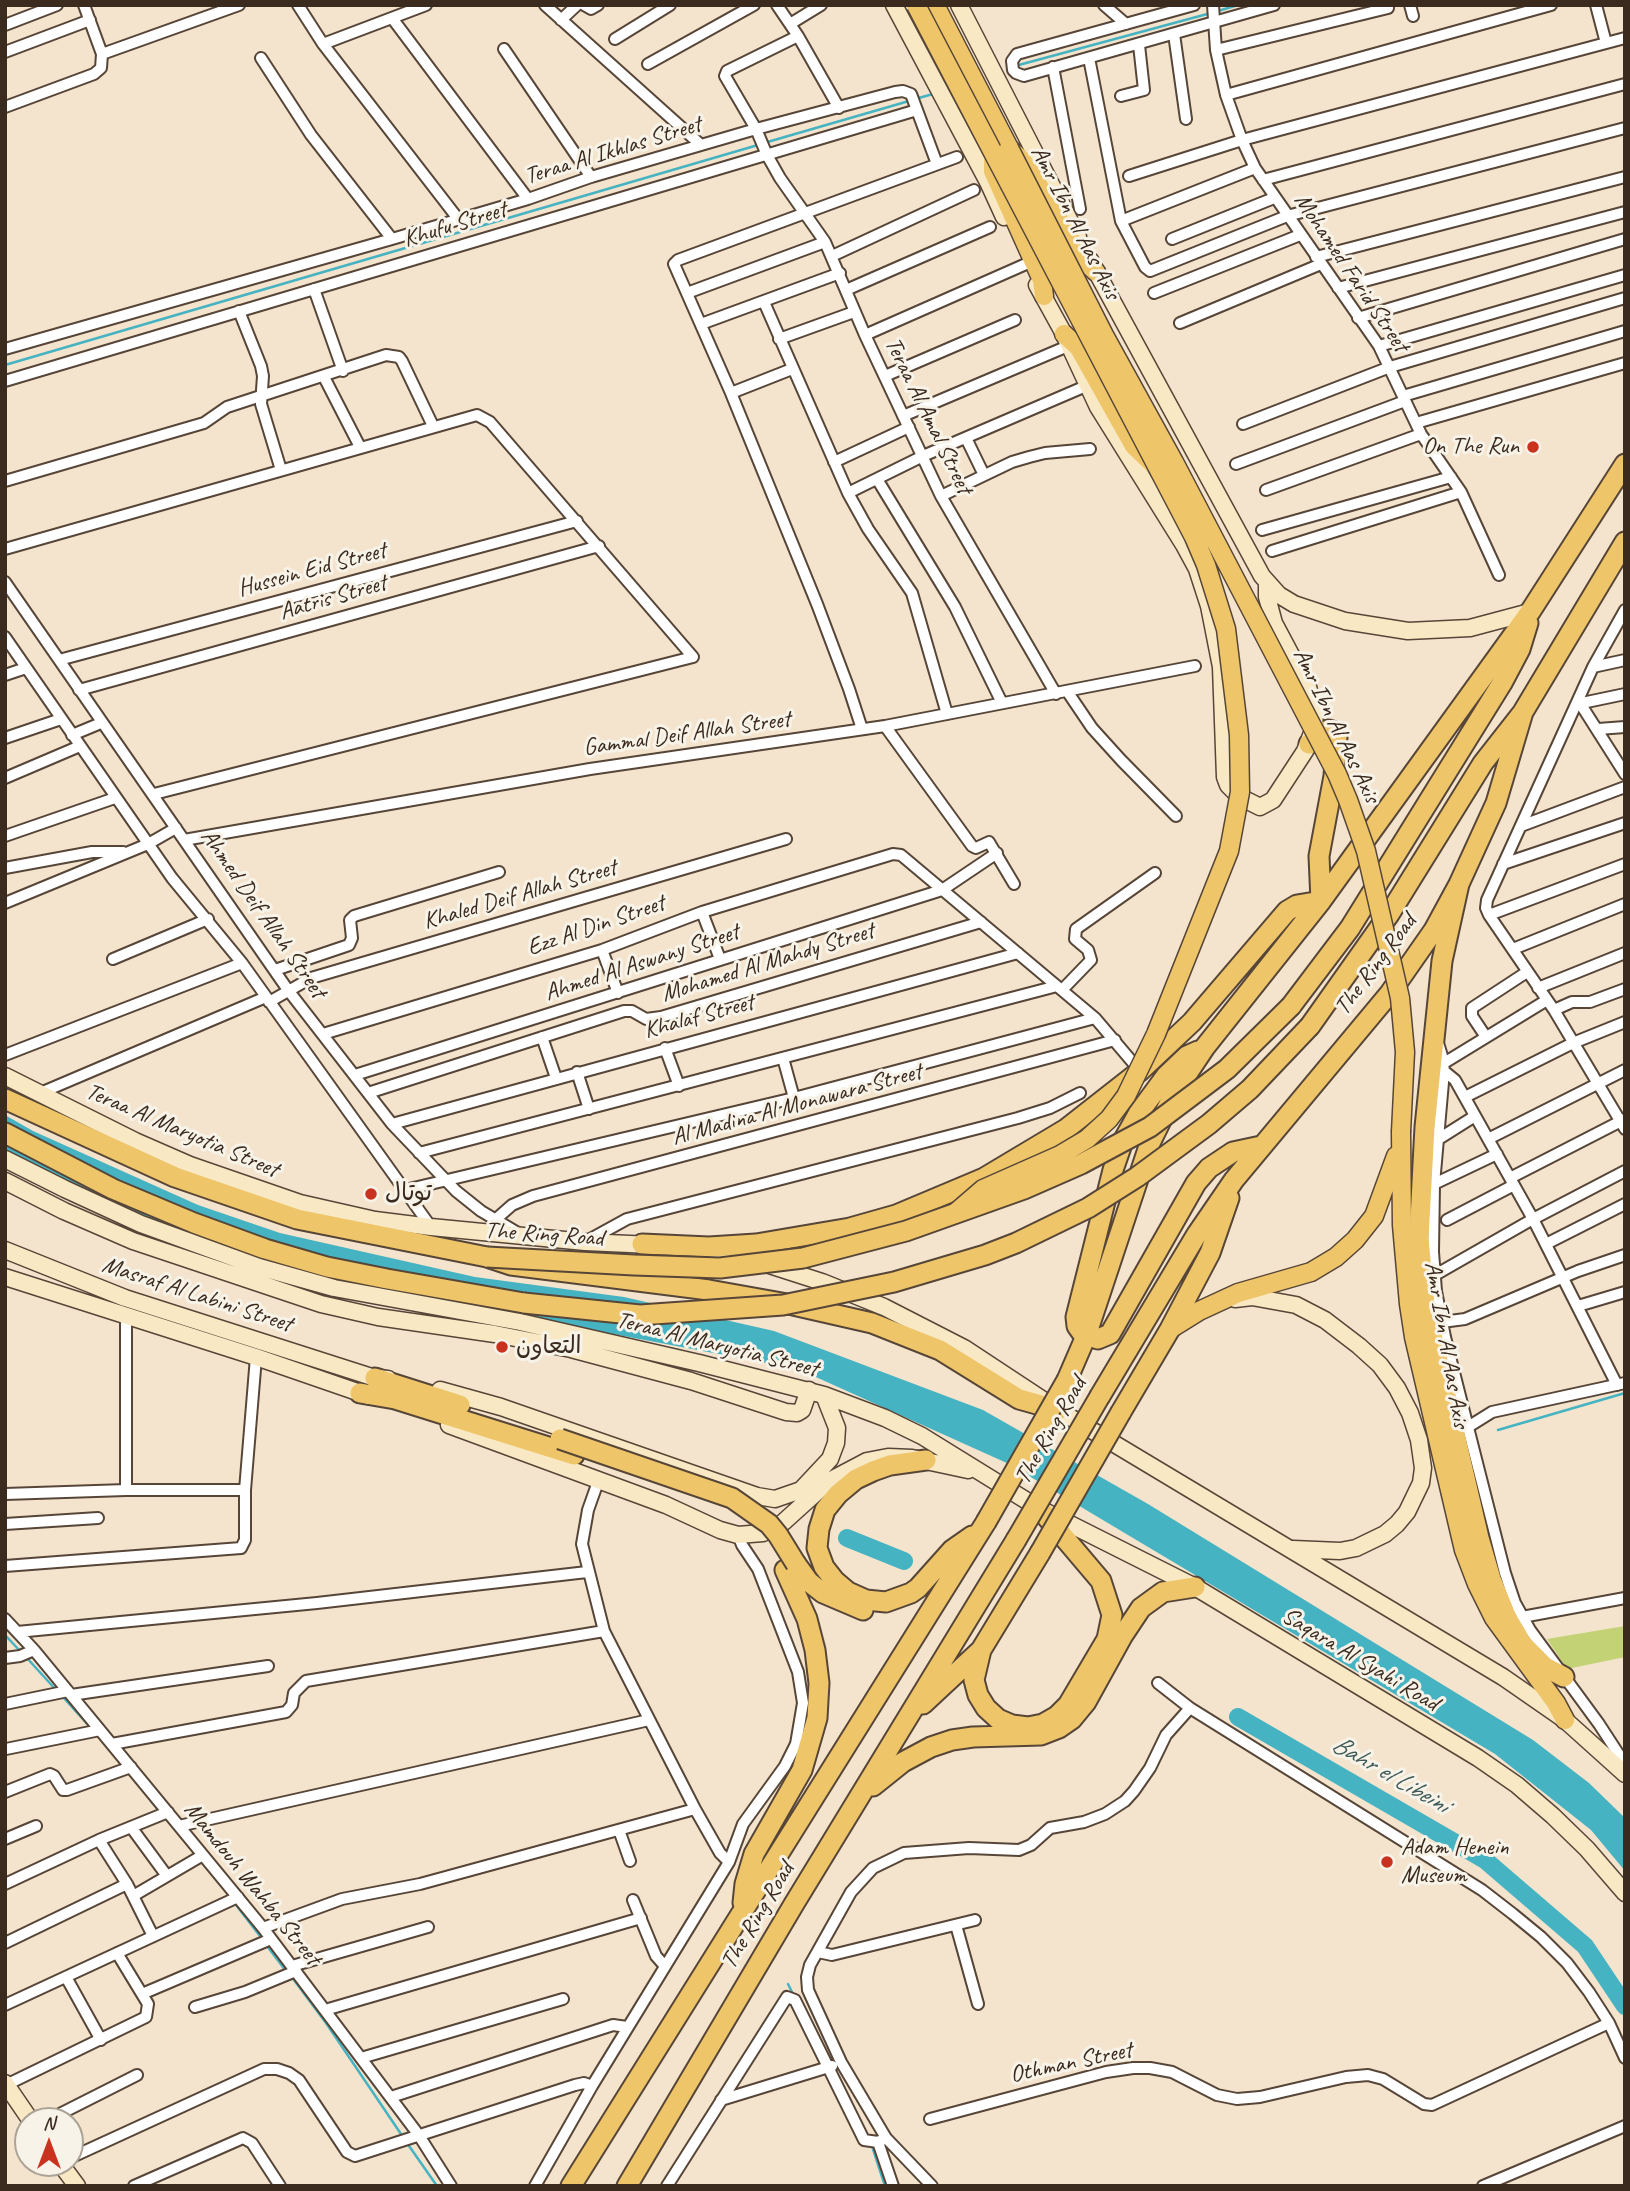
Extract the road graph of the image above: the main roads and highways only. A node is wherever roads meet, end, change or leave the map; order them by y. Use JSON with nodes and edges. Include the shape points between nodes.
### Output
{"nodes":[{"id":1,"x":894,"y":5,"type":"edge"},
{"id":2,"x":916,"y":5,"type":"edge"},
{"id":3,"x":935,"y":5,"type":"edge"},
{"id":4,"x":958,"y":5,"type":"edge"},
{"id":5,"x":1001,"y":150,"type":"junction"},
{"id":6,"x":1096,"y":272,"type":"junction"},
{"id":7,"x":1044,"y":296,"type":"junction"},
{"id":8,"x":1066,"y":340,"type":"junction"},
{"id":9,"x":1625,"y":464,"type":"edge"},
{"id":10,"x":1157,"y":468,"type":"junction"},
{"id":11,"x":1625,"y":542,"type":"edge"},
{"id":12,"x":1618,"y":566,"type":"edge"},
{"id":13,"x":1267,"y":583,"type":"junction"},
{"id":14,"x":1530,"y":612,"type":"junction"},
{"id":15,"x":1523,"y":712,"type":"junction"},
{"id":16,"x":1309,"y":744,"type":"junction"},
{"id":17,"x":1460,"y":884,"type":"junction"},
{"id":18,"x":1321,"y":901,"type":"junction"},
{"id":19,"x":5,"y":1076,"type":"edge"},
{"id":20,"x":5,"y":1099,"type":"edge"},
{"id":21,"x":1401,"y":1132,"type":"junction"},
{"id":22,"x":5,"y":1133,"type":"edge"},
{"id":23,"x":1261,"y":1146,"type":"junction"},
{"id":24,"x":5,"y":1159,"type":"edge"},
{"id":25,"x":1234,"y":1180,"type":"junction"},
{"id":26,"x":5,"y":1181,"type":"edge"},
{"id":27,"x":113,"y":1211,"type":"junction"},
{"id":28,"x":953,"y":1215,"type":"junction"},
{"id":29,"x":105,"y":1229,"type":"junction"},
{"id":30,"x":642,"y":1244,"type":"junction"},
{"id":31,"x":5,"y":1250,"type":"edge"},
{"id":32,"x":487,"y":1257,"type":"junction"},
{"id":33,"x":5,"y":1277,"type":"edge"},
{"id":34,"x":1212,"y":1305,"type":"junction"},
{"id":35,"x":496,"y":1326,"type":"junction"},
{"id":36,"x":1170,"y":1329,"type":"junction"},
{"id":37,"x":517,"y":1330,"type":"junction"},
{"id":38,"x":1086,"y":1336,"type":"junction"},
{"id":39,"x":375,"y":1378,"type":"junction"},
{"id":40,"x":360,"y":1393,"type":"junction"},
{"id":41,"x":817,"y":1393,"type":"junction"},
{"id":42,"x":1058,"y":1410,"type":"junction"},
{"id":43,"x":926,"y":1460,"type":"junction"},
{"id":44,"x":981,"y":1473,"type":"junction"},
{"id":45,"x":757,"y":1496,"type":"junction"},
{"id":46,"x":1040,"y":1509,"type":"junction"},
{"id":47,"x":983,"y":1527,"type":"junction"},
{"id":48,"x":738,"y":1535,"type":"junction"},
{"id":49,"x":1289,"y":1549,"type":"junction"},
{"id":50,"x":790,"y":1567,"type":"junction"},
{"id":51,"x":1195,"y":1587,"type":"junction"},
{"id":52,"x":911,"y":1593,"type":"junction"},
{"id":53,"x":981,"y":1650,"type":"junction"},
{"id":54,"x":1564,"y":1676,"type":"road end"},
{"id":55,"x":908,"y":1717,"type":"junction"},
{"id":56,"x":1565,"y":1720,"type":"junction"},
{"id":57,"x":1625,"y":1774,"type":"edge"},
{"id":58,"x":853,"y":1807,"type":"junction"},
{"id":59,"x":1625,"y":1893,"type":"edge"},
{"id":60,"x":743,"y":1908,"type":"junction"},
{"id":61,"x":6,"y":2084,"type":"edge"},
{"id":62,"x":22,"y":2107,"type":"edge"},
{"id":63,"x":571,"y":2186,"type":"edge"},
{"id":64,"x":627,"y":2186,"type":"edge"}],
"edges":[{"from":1,"to":7,"type":"main road"},
{"from":2,"to":5,"type":"main road","name":"Amr Ibn Al Aas Axis","bridge":true},
{"from":3,"to":5,"type":"main road","name":"Amr Ibn Al Aas Axis"},
{"from":4,"to":6,"type":"main road"},
{"from":5,"to":6,"type":"main road","via":[[1022,160],[1083,260]]},
{"from":5,"to":7,"type":"main road","via":[[993,171],[1042,280]]},
{"from":5,"to":10,"type":"main road","name":"Amr Ibn Al Aas Axis","bridge":true},
{"from":5,"to":21,"type":"main road","name":"Amr Ibn Al Aas Axis","bridge":true,"via":[[1174,462],[1348,800],[1366,851],[1400,998],[1405,1052]]},
{"from":6,"to":13,"type":"main road"},
{"from":7,"to":8,"type":"main road"},
{"from":8,"to":10,"type":"main road","via":[[1075,343],[1134,446]]},
{"from":8,"to":16,"type":"main road","via":[[1086,386],[1184,545],[1202,585],[1221,667],[1223,769],[1228,785],[1256,806],[1268,805]]},
{"from":9,"to":14,"type":"highway","name":"The Ring Road"},
{"from":10,"to":28,"type":"main road","name":"Amr Ibn Al Aas Axis","bridge":true,"via":[[1206,565],[1230,651],[1240,771],[1229,851],[1152,1043],[1118,1108],[1074,1148],[983,1189]]},
{"from":11,"to":12,"type":"highway","name":"The Ring Road"},
{"from":12,"to":15,"type":"highway","name":"The Ring Road"},
{"from":13,"to":14,"type":"main road","via":[[1286,600],[1345,621],[1408,631],[1470,628]]},
{"from":13,"to":16,"type":"main road","via":[[1274,624],[1313,703]]},
{"from":14,"to":18,"type":"highway","name":"The Ring Road"},
{"from":14,"to":28,"type":"highway","name":"The Ring Road","bridge":true,"via":[[1520,649],[1503,683],[1350,928],[1291,1006],[1227,1069],[1150,1127],[1081,1164]]},
{"from":15,"to":17,"type":"highway","name":"The Ring Road","via":[[1502,788]]},
{"from":15,"to":22,"type":"highway","name":"The Ring Road","bridge":true,"via":[[1483,763],[1391,913],[1310,1026],[1250,1089],[1137,1177],[1088,1208],[1016,1243],[945,1268],[783,1305],[640,1315],[575,1310],[387,1279],[265,1249],[113,1189]]},
{"from":16,"to":18,"type":"highway","via":[[1328,730],[1337,737],[1319,856]]},
{"from":17,"to":23,"type":"highway","name":"The Ring Road","via":[[1405,973]]},
{"from":17,"to":54,"type":"highway","via":[[1442,961],[1423,1151],[1422,1283],[1479,1538],[1495,1588],[1523,1645],[1537,1660]]},
{"from":18,"to":30,"type":"highway","via":[[1287,911],[1192,1022],[1140,1071],[1066,1129],[973,1183],[896,1215],[850,1228],[756,1244]]},
{"from":18,"to":38,"type":"highway","name":"The Ring Road","via":[[1175,1092],[1150,1143]]},
{"from":19,"to":30,"type":"main road","name":"Teraa Al Maryotia Street","via":[[135,1141],[256,1189],[346,1214],[431,1227]]},
{"from":20,"to":32,"type":"highway","name":"The Ring Road","via":[[152,1167],[250,1204],[297,1219]]},
{"from":21,"to":34,"type":"main road","via":[[1374,1216],[1355,1240],[1311,1272]]},
{"from":21,"to":56,"type":"main road","name":"Amr Ibn Al Aas Axis","via":[[1409,1304],[1464,1550],[1494,1618]]},
{"from":23,"to":25,"type":"highway","name":"The Ring Road"},
{"from":23,"to":38,"type":"highway","via":[[1233,1152],[1202,1175],[1110,1334],[1103,1339]]},
{"from":24,"to":27,"type":"main road","name":"Teraa Al Maryotia Street"},
{"from":25,"to":36,"type":"highway","via":[[1214,1243]]},
{"from":25,"to":55,"type":"highway","name":"The Ring Road","bridge":true,"via":[[1197,1234]]},
{"from":26,"to":29,"type":"main road"},
{"from":27,"to":29,"type":"main road"},
{"from":27,"to":35,"type":"main road","name":"Teraa Al Maryotia Street","via":[[219,1254],[297,1278]]},
{"from":28,"to":32,"type":"highway","name":"The Ring Road","bridge":true,"via":[[831,1252],[720,1268]]},
{"from":29,"to":35,"type":"main road","via":[[321,1304],[378,1317]]},
{"from":30,"to":42,"type":"main road","name":"Teraa Al Maryotia Street","via":[[748,1259],[843,1290],[964,1348]]},
{"from":31,"to":39,"type":"main road","name":"Masraf Al Labini Street","via":[[125,1297]]},
{"from":32,"to":42,"type":"highway","bridge":true,"via":[[528,1268],[793,1305],[895,1331],[961,1361],[1019,1399]]},
{"from":33,"to":40,"type":"main road","name":"Masraf Al Labini Street"},
{"from":34,"to":36,"type":"main road"},
{"from":34,"to":49,"type":"main road","via":[[1252,1297],[1311,1312],[1380,1365],[1415,1426],[1422,1461],[1420,1483],[1397,1524],[1356,1548]]},
{"from":35,"to":37,"type":"main road","name":"Teraa Al Maryotia Street"},
{"from":36,"to":53,"type":"highway","bridge":true},
{"from":37,"to":41,"type":"main road","name":"Teraa Al Maryotia Street"},
{"from":37,"to":41,"type":"main road","via":[[786,1412],[802,1410]]},
{"from":38,"to":47,"type":"highway","name":"The Ring Road","bridge":true,"via":[[1067,1380]]},
{"from":39,"to":45,"type":"main road","name":"Masraf Al Labini Street","via":[[479,1400]]},
{"from":39,"to":50,"type":"highway","bridge":true,"via":[[732,1498],[769,1524]]},
{"from":40,"to":48,"type":"main road","name":"Masraf Al Labini Street","via":[[599,1479]]},
{"from":40,"to":50,"type":"highway","via":[[395,1399],[574,1455],[731,1511],[757,1530]]},
{"from":41,"to":44,"type":"main road","name":"Teraa Al Maryotia Street","via":[[904,1426]]},
{"from":41,"to":45,"type":"main road","via":[[835,1420],[837,1436],[826,1466],[793,1494],[775,1499]]},
{"from":42,"to":49,"type":"main road","name":"Teraa Al Maryotia Street"},
{"from":43,"to":44,"type":"main road"},
{"from":43,"to":48,"type":"main road","via":[[888,1457],[856,1464],[818,1490],[778,1527]]},
{"from":43,"to":52,"type":"highway","via":[[890,1465],[851,1483],[825,1510],[818,1538],[824,1567],[848,1592],[876,1602]]},
{"from":44,"to":46,"type":"main road","name":"Teraa Al Maryotia Street"},
{"from":45,"to":48,"type":"main road","via":[[758,1517]]},
{"from":46,"to":51,"type":"main road","name":"Saqara Al Syahi Road"},
{"from":46,"to":53,"type":"highway","via":[[1101,1581],[1112,1615],[1107,1639],[1068,1705],[1057,1717],[1028,1727],[1012,1725],[986,1709],[974,1680]]},
{"from":47,"to":52,"type":"highway","via":[[952,1550]]},
{"from":47,"to":60,"type":"highway","name":"The Ring Road"},
{"from":49,"to":56,"type":"main road","via":[[1503,1676]]},
{"from":50,"to":52,"type":"highway","via":[[823,1593],[860,1610],[885,1609]]},
{"from":50,"to":60,"type":"highway","via":[[815,1650],[817,1718],[802,1770],[754,1854]]},
{"from":51,"to":58,"type":"highway","via":[[1163,1592],[1141,1608],[1086,1702],[1059,1728],[1041,1735],[973,1737],[931,1747],[887,1774]]},
{"from":51,"to":59,"type":"main road","name":"Saqara Al Syahi Road","via":[[1517,1785],[1587,1849]]},
{"from":53,"to":55,"type":"highway"},
{"from":55,"to":58,"type":"highway","name":"The Ring Road"},
{"from":56,"to":57,"type":"main road"},
{"from":58,"to":64,"type":"highway","name":"The Ring Road"},
{"from":60,"to":63,"type":"highway","name":"The Ring Road"},
{"from":61,"to":62,"type":"main road"}]}
